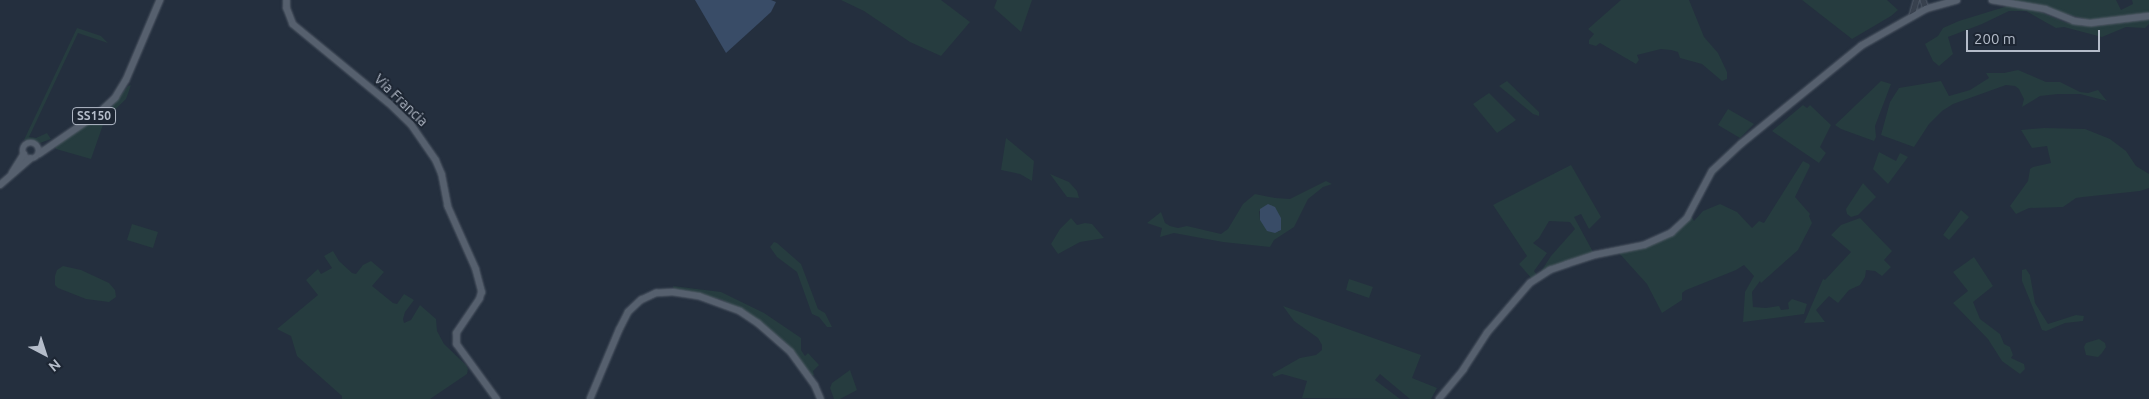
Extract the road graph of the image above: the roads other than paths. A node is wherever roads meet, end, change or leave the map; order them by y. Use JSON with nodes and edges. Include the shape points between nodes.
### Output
{"nodes":[{"id":1,"x":160,"y":0,"type":"edge"},
{"id":2,"x":287,"y":0,"type":"edge"},
{"id":3,"x":1916,"y":0,"type":"edge"},
{"id":4,"x":1923,"y":0,"type":"edge"},
{"id":5,"x":1957,"y":0,"type":"edge"},
{"id":6,"x":1992,"y":0,"type":"edge"},
{"id":7,"x":1926,"y":9,"type":"junction"},
{"id":8,"x":2149,"y":16,"type":"edge"},
{"id":9,"x":1911,"y":17,"type":"junction"},
{"id":10,"x":37,"y":146,"type":"junction"},
{"id":11,"x":49,"y":146,"type":"junction"},
{"id":12,"x":24,"y":154,"type":"junction"},
{"id":13,"x":39,"y":154,"type":"junction"},
{"id":14,"x":30,"y":159,"type":"junction"},
{"id":15,"x":11,"y":175,"type":"junction"},
{"id":16,"x":0,"y":185,"type":"edge"},
{"id":17,"x":497,"y":399,"type":"edge"},
{"id":18,"x":590,"y":399,"type":"edge"},
{"id":19,"x":821,"y":399,"type":"edge"},
{"id":20,"x":1439,"y":399,"type":"edge"}],
"edges":[{"from":1,"to":11,"type":"main road","number":"SS150","via":[[115,98]]},
{"from":2,"to":17,"type":"main road","name":"Via Francia","via":[[289,16],[301,33],[389,103],[428,146],[442,174],[448,206],[476,268],[482,292],[480,300],[457,332],[457,344]]},
{"from":3,"to":9,"type":"street"},
{"from":4,"to":7,"type":"street"},
{"from":5,"to":7,"type":"main road"},
{"from":6,"to":8,"type":"main road","via":[[2045,9],[2074,21]]},
{"from":7,"to":9,"type":"main road"},
{"from":9,"to":20,"type":"main road","via":[[1855,51],[1726,156],[1704,183],[1687,218],[1671,233],[1644,245],[1594,255],[1550,270],[1530,283],[1487,333]]},
{"from":10,"to":11,"type":"main road"},
{"from":10,"to":12,"type":"main road","via":[[26,145]]},
{"from":10,"to":13,"type":"main road"},
{"from":11,"to":13,"type":"main road","number":"SS150"},
{"from":12,"to":14,"type":"main road"},
{"from":12,"to":15,"type":"main road"},
{"from":13,"to":14,"type":"main road"},
{"from":14,"to":15,"type":"main road"},
{"from":15,"to":16,"type":"main road"},
{"from":18,"to":19,"type":"main road","via":[[628,312],[641,300],[656,293],[673,292],[699,296],[740,311],[758,323],[791,352]]}]}
